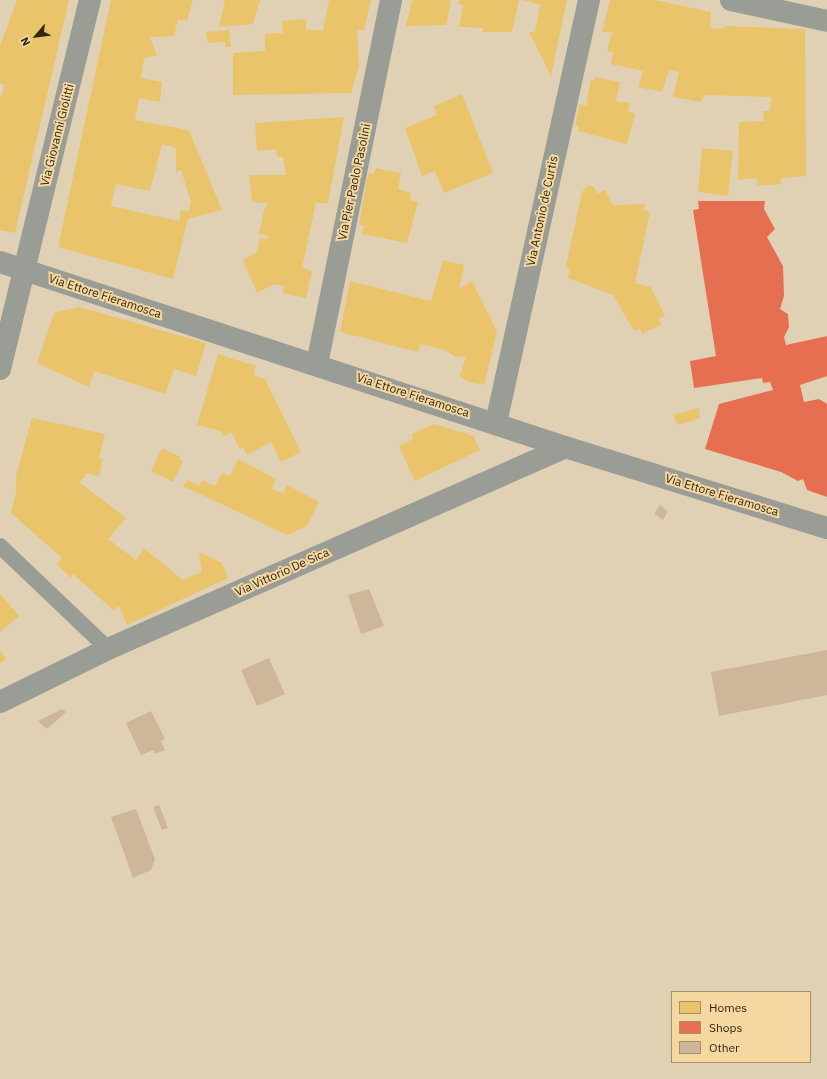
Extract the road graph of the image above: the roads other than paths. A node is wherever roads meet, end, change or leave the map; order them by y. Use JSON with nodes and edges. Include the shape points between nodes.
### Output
{"nodes":[{"id":1,"x":90,"y":0,"type":"edge"},
{"id":2,"x":391,"y":0,"type":"edge"},
{"id":3,"x":589,"y":0,"type":"edge"},
{"id":4,"x":731,"y":0,"type":"edge"},
{"id":5,"x":784,"y":6,"type":"edge"},
{"id":6,"x":827,"y":21,"type":"edge"},
{"id":7,"x":0,"y":262,"type":"edge"},
{"id":8,"x":24,"y":270,"type":"junction"},
{"id":9,"x":317,"y":364,"type":"junction"},
{"id":10,"x":0,"y":370,"type":"edge"},
{"id":11,"x":496,"y":423,"type":"junction"},
{"id":12,"x":565,"y":447,"type":"junction"},
{"id":13,"x":827,"y":528,"type":"edge"},
{"id":14,"x":0,"y":546,"type":"edge"},
{"id":15,"x":108,"y":649,"type":"junction"},
{"id":16,"x":0,"y":702,"type":"edge"}],
"edges":[{"from":1,"to":8,"type":"street","name":"Via Giovanni Giolitti"},
{"from":2,"to":9,"type":"street","name":"Via Pier Paolo Pasolini"},
{"from":3,"to":11,"type":"street","name":"Via Antonio de Curtis"},
{"from":4,"to":5,"type":"street"},
{"from":5,"to":6,"type":"street"},
{"from":7,"to":8,"type":"street","name":"Via Ettore Fieramosca"},
{"from":8,"to":9,"type":"street","name":"Via Ettore Fieramosca"},
{"from":8,"to":10,"type":"street","name":"Via Giovanni Giolitti"},
{"from":9,"to":11,"type":"street","name":"Via Ettore Fieramosca"},
{"from":11,"to":12,"type":"street","name":"Via Ettore Fieramosca"},
{"from":12,"to":13,"type":"street","name":"Via Ettore Fieramosca"},
{"from":12,"to":15,"type":"street","name":"Via Vittorio De Sica"},
{"from":14,"to":15,"type":"lane"},
{"from":15,"to":16,"type":"street","name":"Via Vittorio De Sica"}]}
